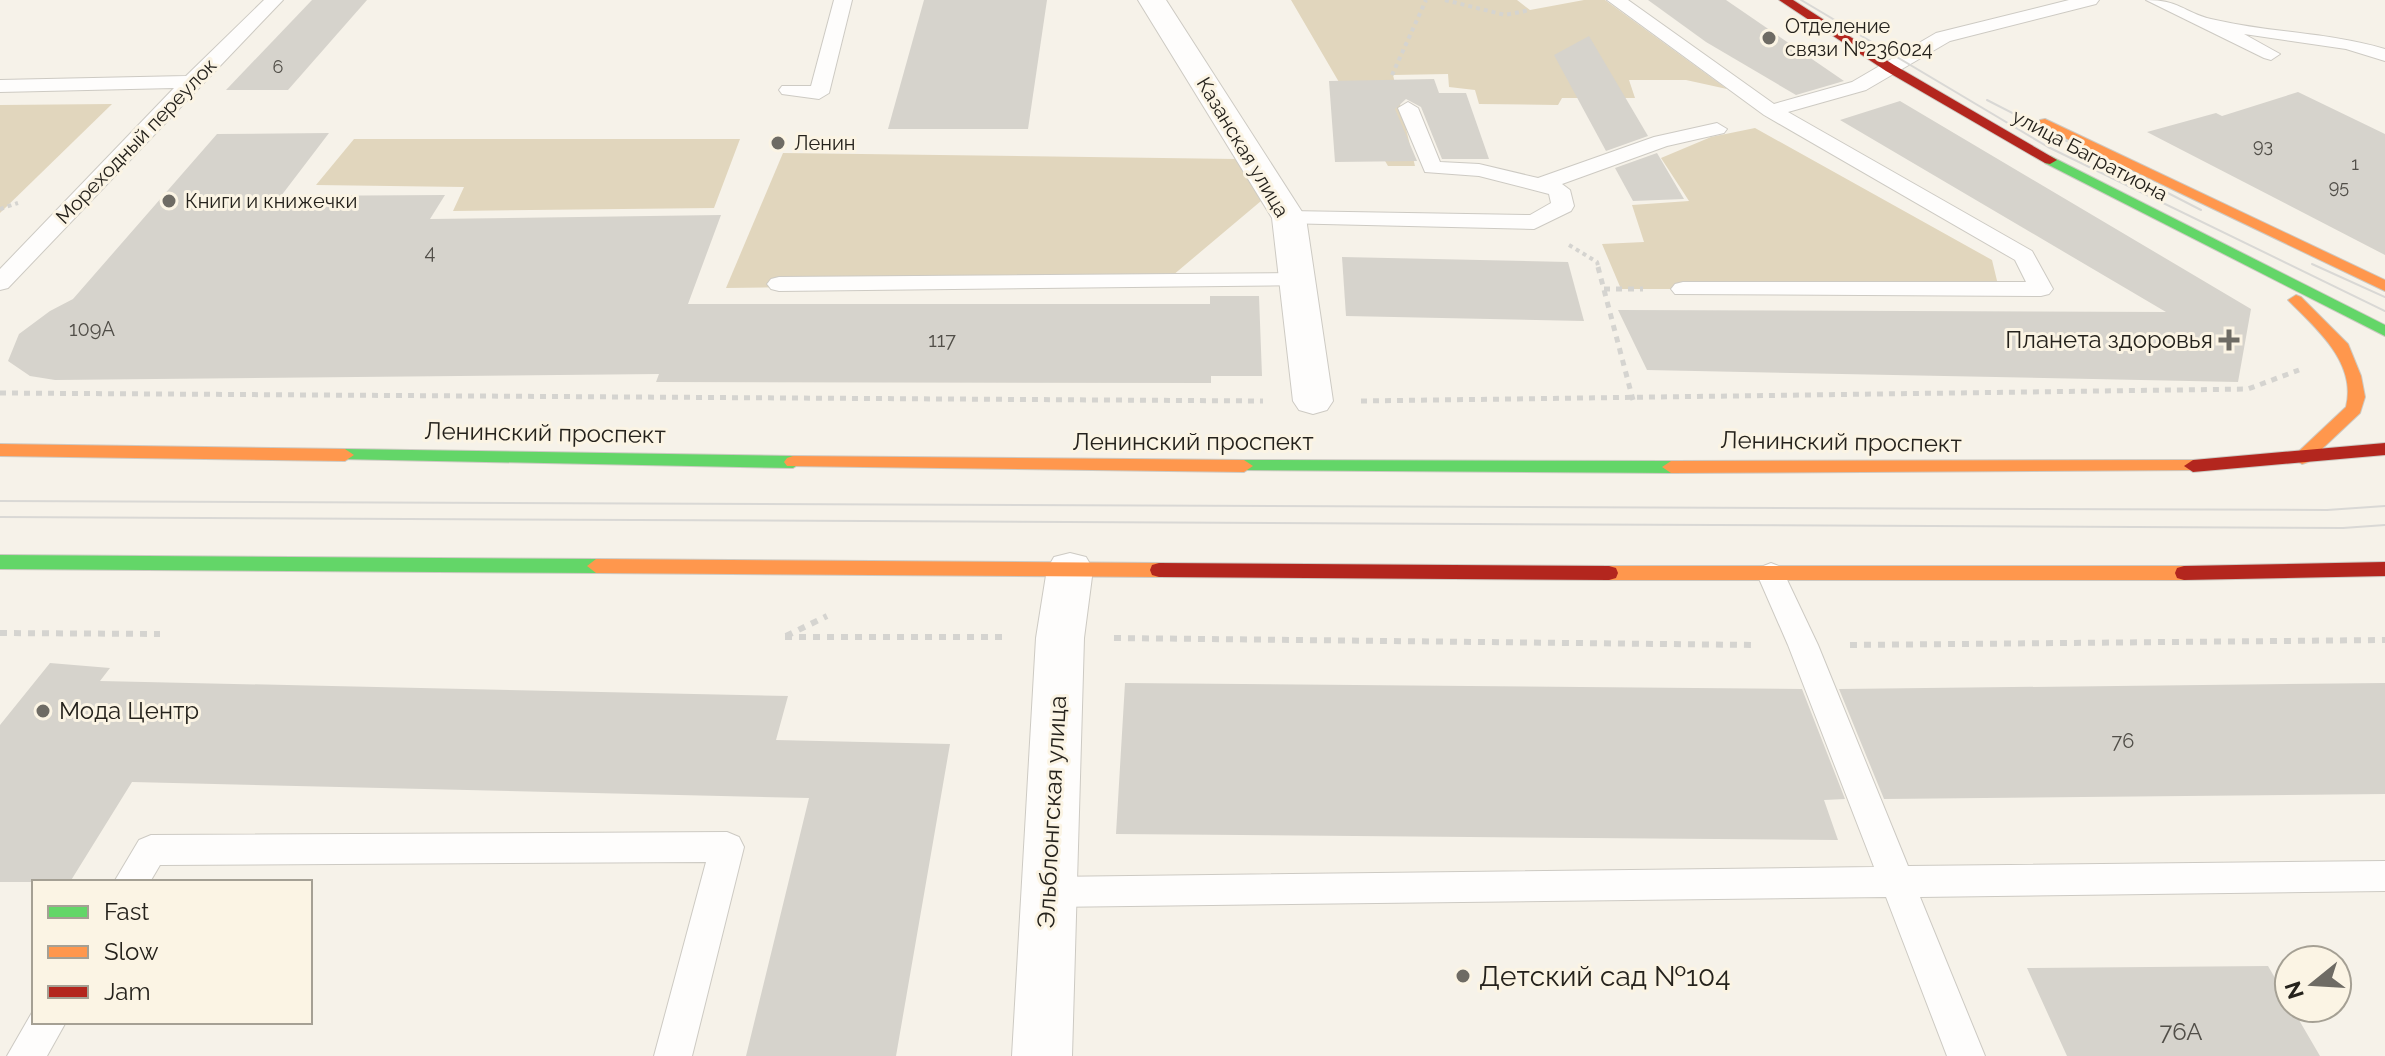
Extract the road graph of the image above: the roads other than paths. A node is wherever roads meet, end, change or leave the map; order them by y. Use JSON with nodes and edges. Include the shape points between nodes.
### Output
{"nodes":[{"id":1,"x":274,"y":0,"type":"edge"},
{"id":2,"x":843,"y":0,"type":"edge"},
{"id":3,"x":1152,"y":0,"type":"edge"},
{"id":4,"x":1616,"y":0,"type":"edge"},
{"id":5,"x":1785,"y":0,"type":"edge"},
{"id":6,"x":2090,"y":0,"type":"edge"},
{"id":7,"x":2155,"y":0,"type":"edge"},
{"id":8,"x":2055,"y":4,"type":"edge"},
{"id":9,"x":2203,"y":23,"type":"junction"},
{"id":10,"x":2271,"y":54,"type":"dead end"},
{"id":11,"x":2385,"y":55,"type":"edge"},
{"id":12,"x":1890,"y":68,"type":"junction"},
{"id":13,"x":191,"y":82,"type":"junction"},
{"id":14,"x":0,"y":86,"type":"edge"},
{"id":15,"x":789,"y":90,"type":"dead end"},
{"id":16,"x":1408,"y":108,"type":"road end"},
{"id":17,"x":1771,"y":111,"type":"junction"},
{"id":18,"x":2028,"y":114,"type":"dead end"},
{"id":19,"x":1717,"y":129,"type":"dead end"},
{"id":20,"x":1540,"y":185,"type":"junction"},
{"id":21,"x":1289,"y":218,"type":"junction"},
{"id":22,"x":2267,"y":273,"type":"junction"},
{"id":23,"x":1297,"y":280,"type":"junction"},
{"id":24,"x":2382,"y":282,"type":"edge"},
{"id":25,"x":0,"y":283,"type":"edge"},
{"id":26,"x":779,"y":284,"type":"dead end"},
{"id":27,"x":1683,"y":289,"type":"dead end"},
{"id":28,"x":2385,"y":331,"type":"edge"},
{"id":29,"x":1313,"y":401,"type":"dead end"},
{"id":30,"x":2385,"y":449,"type":"edge"},
{"id":31,"x":0,"y":450,"type":"edge"},
{"id":32,"x":2302,"y":458,"type":"junction"},
{"id":33,"x":0,"y":562,"type":"edge"},
{"id":34,"x":1070,"y":569,"type":"junction"},
{"id":35,"x":2385,"y":569,"type":"edge"},
{"id":36,"x":1771,"y":574,"type":"junction"},
{"id":37,"x":2385,"y":876,"type":"edge"},
{"id":38,"x":132,"y":880,"type":"edge"},
{"id":39,"x":1897,"y":882,"type":"junction"},
{"id":40,"x":1049,"y":892,"type":"junction"},
{"id":41,"x":46,"y":1024,"type":"edge"},
{"id":42,"x":26,"y":1056,"type":"edge"},
{"id":43,"x":673,"y":1056,"type":"edge"},
{"id":44,"x":1042,"y":1056,"type":"edge"},
{"id":45,"x":1966,"y":1056,"type":"edge"}],
"edges":[{"from":1,"to":13,"type":"lane","name":"Мореходный переулок"},
{"from":2,"to":15,"type":"lane","via":[[819,93]]},
{"from":3,"to":21,"type":"street","name":"Казанская улица"},
{"from":4,"to":17,"type":"lane"},
{"from":5,"to":12,"type":"main road","name":"улица Багратиона"},
{"from":6,"to":8,"type":"lane"},
{"from":7,"to":9,"type":"lane"},
{"from":8,"to":12,"type":"lane","via":[[1943,37]]},
{"from":9,"to":10,"type":"lane"},
{"from":9,"to":11,"type":"lane","via":[[2348,44]]},
{"from":12,"to":17,"type":"lane","via":[[1859,86]]},
{"from":12,"to":22,"type":"main road","name":"улица Багратиона","via":[[2070,172]]},
{"from":13,"to":14,"type":"lane"},
{"from":13,"to":25,"type":"lane","name":"Мореходный переулок"},
{"from":16,"to":20,"type":"lane","via":[[1432,168],[1479,170]]},
{"from":17,"to":27,"type":"lane","via":[[2024,256],[2041,289]]},
{"from":18,"to":24,"type":"main road","name":"улица Багратиона"},
{"from":19,"to":20,"type":"lane","via":[[1661,141]]},
{"from":20,"to":21,"type":"lane","via":[[1559,190],[1563,206],[1534,222]]},
{"from":21,"to":23,"type":"street","name":"Казанская улица"},
{"from":22,"to":28,"type":"main road","name":"улица Багратиона"},
{"from":22,"to":32,"type":"main road","via":[[2340,344],[2357,397],[2354,409]]},
{"from":23,"to":26,"type":"lane"},
{"from":23,"to":29,"type":"street","name":"Казанская улица"},
{"from":30,"to":32,"type":"main road","name":"Ленинский проспект"},
{"from":31,"to":32,"type":"main road","name":"Ленинский проспект","via":[[1352,467],[2181,467]]},
{"from":33,"to":34,"type":"main road"},
{"from":34,"to":36,"type":"main road"},
{"from":34,"to":40,"type":"street","name":"Эльблонгская улица","via":[[1060,638]]},
{"from":35,"to":36,"type":"main road"},
{"from":36,"to":39,"type":"lane"},
{"from":37,"to":39,"type":"lane"},
{"from":38,"to":43,"type":"lane","via":[[151,850],[727,847]]},
{"from":39,"to":40,"type":"lane"},
{"from":39,"to":45,"type":"lane"},
{"from":40,"to":44,"type":"street","name":"Эльблонгская улица"},
{"from":41,"to":42,"type":"lane"}]}
